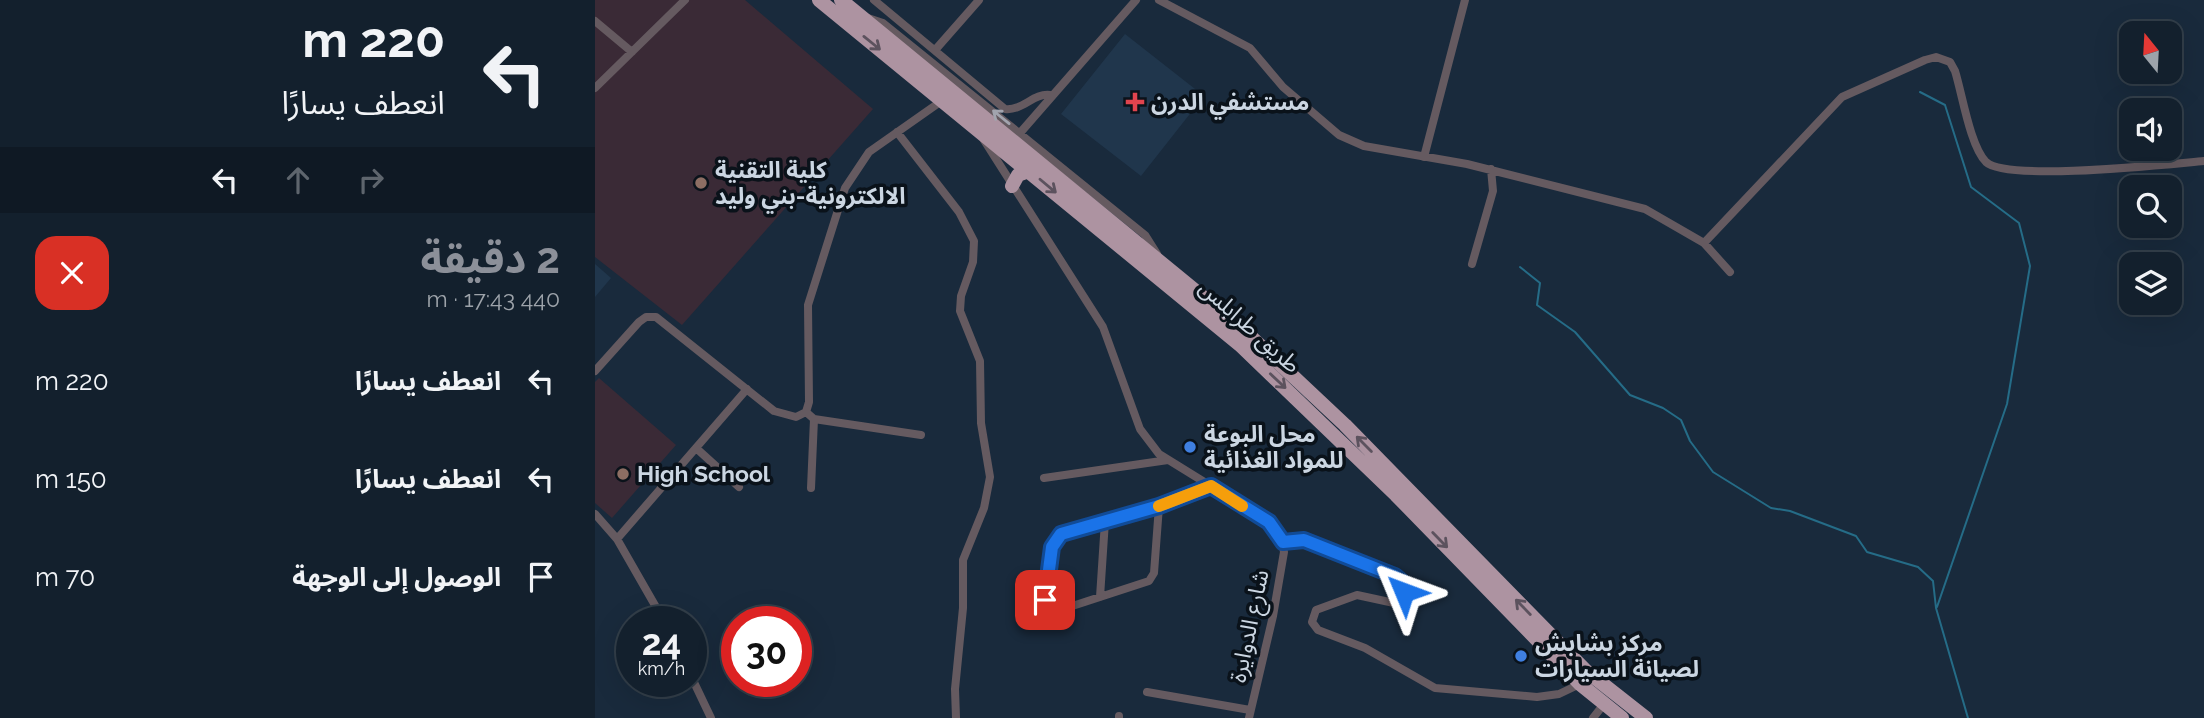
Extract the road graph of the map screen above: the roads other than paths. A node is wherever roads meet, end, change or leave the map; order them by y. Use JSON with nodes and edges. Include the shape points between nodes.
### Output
{"nodes":[{"id":1,"x":685,"y":0,"type":"edge"},
{"id":2,"x":819,"y":0,"type":"edge"},
{"id":3,"x":841,"y":0,"type":"edge"},
{"id":4,"x":874,"y":0,"type":"edge"},
{"id":5,"x":979,"y":0,"type":"edge"},
{"id":6,"x":1136,"y":0,"type":"edge"},
{"id":7,"x":1159,"y":0,"type":"edge"},
{"id":8,"x":1465,"y":0,"type":"edge"},
{"id":9,"x":862,"y":17,"type":"junction"},
{"id":10,"x":595,"y":21,"type":"edge"},
{"id":11,"x":936,"y":49,"type":"junction"},
{"id":12,"x":632,"y":52,"type":"junction"},
{"id":13,"x":596,"y":85,"type":"edge"},
{"id":14,"x":1050,"y":95,"type":"junction"},
{"id":15,"x":943,"y":100,"type":"junction"},
{"id":16,"x":974,"y":125,"type":"junction"},
{"id":17,"x":897,"y":132,"type":"junction"},
{"id":18,"x":1020,"y":132,"type":"junction"},
{"id":19,"x":1424,"y":157,"type":"junction"},
{"id":20,"x":2204,"y":161,"type":"edge"},
{"id":21,"x":1491,"y":169,"type":"junction"},
{"id":22,"x":1029,"y":170,"type":"junction"},
{"id":23,"x":1012,"y":186,"type":"junction"},
{"id":24,"x":1704,"y":243,"type":"junction"},
{"id":25,"x":1160,"y":260,"type":"junction"},
{"id":26,"x":1472,"y":264,"type":"dead end"},
{"id":27,"x":1730,"y":272,"type":"dead end"},
{"id":28,"x":595,"y":371,"type":"edge"},
{"id":29,"x":747,"y":389,"type":"junction"},
{"id":30,"x":806,"y":412,"type":"junction"},
{"id":31,"x":814,"y":419,"type":"junction"},
{"id":32,"x":921,"y":435,"type":"dead end"},
{"id":33,"x":696,"y":448,"type":"junction"},
{"id":34,"x":1168,"y":460,"type":"junction"},
{"id":35,"x":1044,"y":478,"type":"dead end"},
{"id":36,"x":1211,"y":486,"type":"junction"},
{"id":37,"x":739,"y":487,"type":"dead end"},
{"id":38,"x":811,"y":488,"type":"dead end"},
{"id":39,"x":1159,"y":506,"type":"junction"},
{"id":40,"x":595,"y":514,"type":"edge"},
{"id":41,"x":1105,"y":521,"type":"junction"},
{"id":42,"x":617,"y":538,"type":"junction"},
{"id":43,"x":1283,"y":542,"type":"junction"},
{"id":44,"x":1100,"y":597,"type":"junction"},
{"id":45,"x":656,"y":606,"type":"edge"},
{"id":46,"x":1580,"y":684,"type":"junction"},
{"id":47,"x":1147,"y":692,"type":"dead end"},
{"id":48,"x":701,"y":697,"type":"edge"},
{"id":49,"x":1604,"y":704,"type":"junction"},
{"id":50,"x":1250,"y":714,"type":"edge"},
{"id":51,"x":711,"y":718,"type":"edge"},
{"id":52,"x":956,"y":718,"type":"edge"},
{"id":53,"x":1593,"y":718,"type":"edge"},
{"id":54,"x":1622,"y":718,"type":"edge"},
{"id":55,"x":1646,"y":718,"type":"edge"}],
"edges":[{"from":1,"to":12,"type":"street"},
{"from":2,"to":15,"type":"highway","name":"طريق طرابلس","one_way":true},
{"from":3,"to":9,"type":"highway"},
{"from":4,"to":11,"type":"street"},
{"from":5,"to":11,"type":"street"},
{"from":6,"to":14,"type":"street"},
{"from":7,"to":19,"type":"street","via":[[1257,54],[1283,87],[1339,135],[1364,146]]},
{"from":8,"to":19,"type":"street"},
{"from":18,"to":9,"type":"street","one_way":true,"via":[[883,23]]},
{"from":9,"to":25,"type":"highway"},
{"from":10,"to":12,"type":"street"},
{"from":11,"to":14,"type":"street","via":[[1005,108]]},
{"from":12,"to":13,"type":"street"},
{"from":14,"to":18,"type":"street"},
{"from":15,"to":16,"type":"highway","name":"طريق طرابلس"},
{"from":15,"to":17,"type":"street"},
{"from":16,"to":22,"type":"highway","name":"طريق طرابلس"},
{"from":16,"to":23,"type":"street"},
{"from":17,"to":30,"type":"street","via":[[861,162],[841,198],[808,305]]},
{"from":17,"to":52,"type":"street","via":[[959,212],[974,240],[960,311],[980,361],[981,423],[990,477],[984,508],[963,559]]},
{"from":18,"to":25,"type":"street","via":[[1145,235]]},
{"from":19,"to":21,"type":"street"},
{"from":20,"to":24,"type":"street","via":[[2081,170],[1997,168],[1983,160],[1977,148],[1955,71],[1950,62],[1936,57],[1842,97]]},
{"from":21,"to":24,"type":"street","via":[[1645,209]]},
{"from":21,"to":26,"type":"street","via":[[1493,191]]},
{"from":22,"to":23,"type":"highway","via":[[1018,175]]},
{"from":22,"to":46,"type":"highway","name":"طريق طرابلس","one_way":true,"via":[[1249,353],[1387,485]]},
{"from":23,"to":34,"type":"street","via":[[1103,327],[1140,429]]},
{"from":24,"to":27,"type":"street"},
{"from":55,"to":25,"type":"highway","one_way":true,"via":[[1584,670],[1345,425]]},
{"from":28,"to":29,"type":"street","via":[[639,321],[651,316]]},
{"from":29,"to":30,"type":"street","via":[[781,414],[796,417]]},
{"from":29,"to":33,"type":"street"},
{"from":30,"to":31,"type":"street"},
{"from":31,"to":32,"type":"street"},
{"from":31,"to":38,"type":"street"},
{"from":33,"to":37,"type":"street"},
{"from":33,"to":42,"type":"street"},
{"from":34,"to":35,"type":"street"},
{"from":34,"to":36,"type":"street"},
{"from":36,"to":39,"type":"street"},
{"from":36,"to":43,"type":"street","via":[[1269,522]]},
{"from":39,"to":41,"type":"street"},
{"from":39,"to":44,"type":"street","via":[[1152,578]]},
{"from":40,"to":42,"type":"street"},
{"from":41,"to":44,"type":"street"},
{"from":41,"to":44,"type":"street","via":[[1056,537],[1045,605],[1054,611]]},
{"from":42,"to":45,"type":"street"},
{"from":43,"to":46,"type":"street","via":[[1304,540],[1399,578],[1404,592],[1394,603],[1352,596],[1315,610],[1311,622],[1318,630],[1365,648],[1415,680],[1447,691],[1537,697]]},
{"from":43,"to":50,"type":"street","name":"شارع الدوايرة","via":[[1273,616]]},
{"from":46,"to":49,"type":"highway","name":"طريق طرابلس"},
{"from":47,"to":50,"type":"street"},
{"from":48,"to":51,"type":"street"},
{"from":49,"to":53,"type":"street"},
{"from":49,"to":54,"type":"highway","name":"طريق طرابلس"}]}
